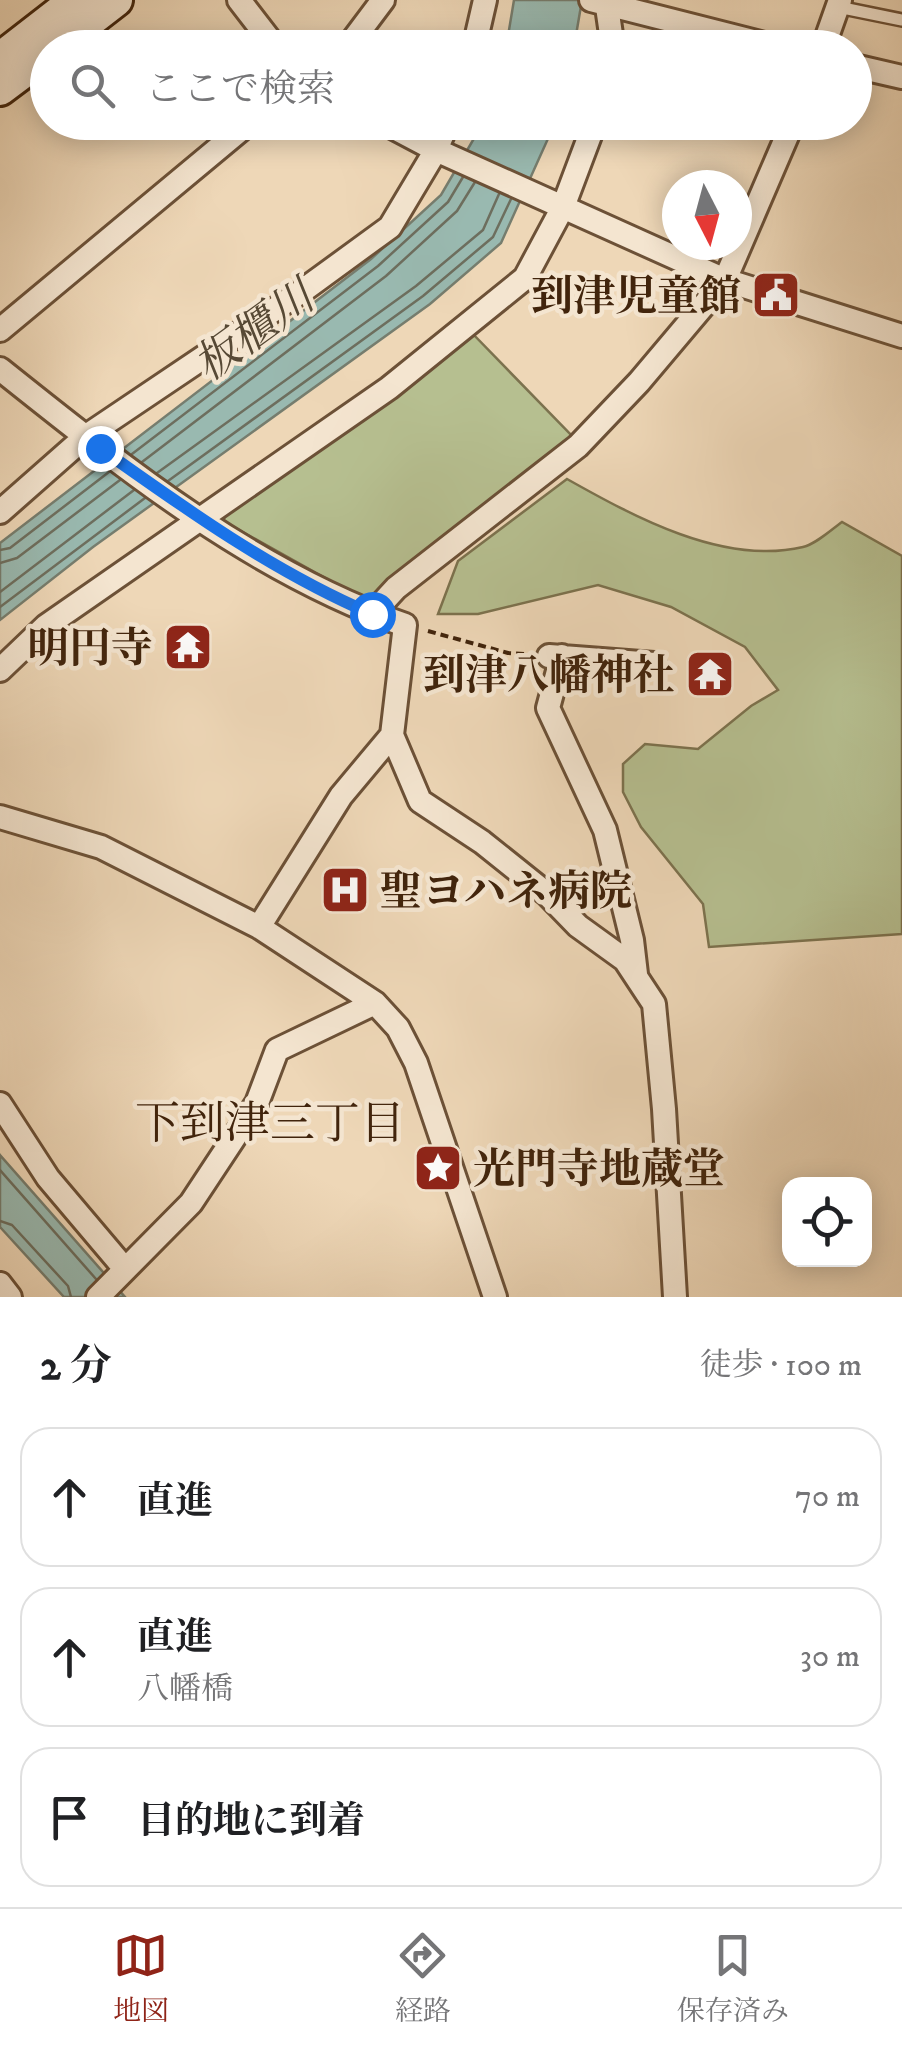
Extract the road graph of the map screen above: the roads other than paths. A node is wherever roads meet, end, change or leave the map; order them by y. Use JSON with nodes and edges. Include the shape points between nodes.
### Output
{"nodes":[{"id":1,"x":76,"y":0,"type":"edge"},
{"id":2,"x":116,"y":0,"type":"edge"},
{"id":3,"x":238,"y":0,"type":"edge"},
{"id":4,"x":383,"y":0,"type":"edge"},
{"id":5,"x":485,"y":0,"type":"edge"},
{"id":6,"x":601,"y":1,"type":"edge"},
{"id":7,"x":839,"y":3,"type":"edge"},
{"id":8,"x":902,"y":20,"type":"edge"},
{"id":9,"x":37,"y":30,"type":"edge"},
{"id":10,"x":77,"y":30,"type":"edge"},
{"id":11,"x":262,"y":30,"type":"edge"},
{"id":12,"x":360,"y":30,"type":"edge"},
{"id":13,"x":478,"y":30,"type":"edge"},
{"id":14,"x":608,"y":30,"type":"edge"},
{"id":15,"x":711,"y":30,"type":"edge"},
{"id":16,"x":829,"y":30,"type":"edge"},
{"id":17,"x":30,"y":36,"type":"edge"},
{"id":18,"x":0,"y":59,"type":"edge"},
{"id":19,"x":30,"y":66,"type":"edge"},
{"id":20,"x":872,"y":70,"type":"edge"},
{"id":21,"x":902,"y":77,"type":"edge"},
{"id":22,"x":0,"y":89,"type":"edge"},
{"id":23,"x":228,"y":140,"type":"edge"},
{"id":24,"x":417,"y":140,"type":"edge"},
{"id":25,"x":440,"y":140,"type":"edge"},
{"id":26,"x":588,"y":140,"type":"edge"},
{"id":27,"x":785,"y":140,"type":"edge"},
{"id":28,"x":436,"y":150,"type":"junction"},
{"id":29,"x":562,"y":207,"type":"junction"},
{"id":30,"x":725,"y":280,"type":"junction"},
{"id":31,"x":0,"y":330,"type":"edge"},
{"id":32,"x":902,"y":336,"type":"edge"},
{"id":33,"x":0,"y":369,"type":"edge"},
{"id":34,"x":93,"y":443,"type":"junction"},
{"id":35,"x":0,"y":512,"type":"edge"},
{"id":36,"x":192,"y":514,"type":"junction"},
{"id":37,"x":372,"y":614,"type":"junction"},
{"id":38,"x":654,"y":664,"type":"dead end"},
{"id":39,"x":0,"y":670,"type":"edge"},
{"id":40,"x":392,"y":735,"type":"junction"},
{"id":41,"x":0,"y":817,"type":"edge"},
{"id":42,"x":260,"y":927,"type":"junction"},
{"id":43,"x":637,"y":978,"type":"junction"},
{"id":44,"x":375,"y":1003,"type":"junction"},
{"id":45,"x":0,"y":1104,"type":"edge"},
{"id":46,"x":125,"y":1270,"type":"junction"},
{"id":47,"x":0,"y":1284,"type":"edge"},
{"id":48,"x":10,"y":1297,"type":"edge"},
{"id":49,"x":98,"y":1297,"type":"edge"},
{"id":50,"x":495,"y":1297,"type":"edge"},
{"id":51,"x":675,"y":1297,"type":"edge"}],
"edges":[{"from":1,"to":9,"type":"main road"},
{"from":2,"to":10,"type":"main road"},
{"from":3,"to":11,"type":"street"},
{"from":4,"to":12,"type":"street"},
{"from":5,"to":13,"type":"street"},
{"from":6,"to":14,"type":"street"},
{"from":6,"to":15,"type":"street"},
{"from":7,"to":8,"type":"lane"},
{"from":7,"to":16,"type":"street"},
{"from":17,"to":18,"type":"main road"},
{"from":19,"to":22,"type":"main road"},
{"from":20,"to":21,"type":"street"},
{"from":23,"to":31,"type":"street"},
{"from":24,"to":28,"type":"street"},
{"from":25,"to":28,"type":"street"},
{"from":26,"to":29,"type":"street"},
{"from":27,"to":30,"type":"street"},
{"from":28,"to":29,"type":"street"},
{"from":28,"to":34,"type":"street","via":[[390,226]]},
{"from":29,"to":30,"type":"street"},
{"from":29,"to":36,"type":"street","via":[[525,278],[388,388]]},
{"from":30,"to":32,"type":"street"},
{"from":30,"to":37,"type":"street","via":[[578,446]]},
{"from":33,"to":34,"type":"street"},
{"from":34,"to":35,"type":"street"},
{"from":34,"to":36,"type":"street"},
{"from":36,"to":37,"type":"street"},
{"from":36,"to":39,"type":"street","via":[[46,626]]},
{"from":37,"to":40,"type":"street","via":[[404,625]]},
{"from":38,"to":43,"type":"street","via":[[555,656],[548,708],[606,830]]},
{"from":40,"to":42,"type":"street","via":[[341,796]]},
{"from":40,"to":43,"type":"street","via":[[420,800],[547,894],[626,960]]},
{"from":41,"to":42,"type":"street","via":[[101,846]]},
{"from":42,"to":44,"type":"street"},
{"from":43,"to":51,"type":"street","via":[[654,1004]]},
{"from":44,"to":46,"type":"street","via":[[277,1050],[257,1103],[191,1203]]},
{"from":44,"to":50,"type":"street","via":[[416,1063]]},
{"from":45,"to":46,"type":"street","via":[[48,1178]]},
{"from":46,"to":49,"type":"street"},
{"from":47,"to":48,"type":"street"}]}
